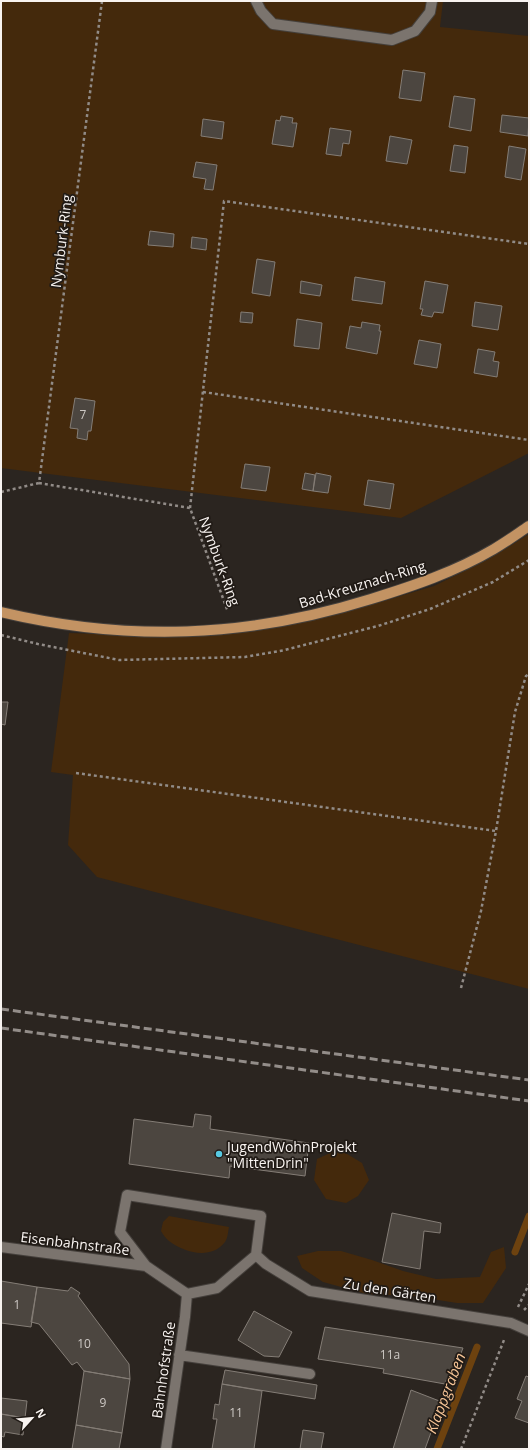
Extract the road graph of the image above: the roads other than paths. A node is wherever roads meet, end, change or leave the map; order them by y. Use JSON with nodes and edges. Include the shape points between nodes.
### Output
{"nodes":[{"id":1,"x":256,"y":1,"type":"edge"},
{"id":2,"x":432,"y":1,"type":"edge"},
{"id":3,"x":529,"y":526,"type":"edge"},
{"id":4,"x":1,"y":612,"type":"edge"},
{"id":5,"x":1,"y":1247,"type":"edge"},
{"id":6,"x":256,"y":1255,"type":"junction"},
{"id":7,"x":146,"y":1266,"type":"junction"},
{"id":8,"x":187,"y":1294,"type":"junction"},
{"id":9,"x":529,"y":1331,"type":"edge"},
{"id":10,"x":179,"y":1355,"type":"junction"},
{"id":11,"x":310,"y":1374,"type":"dead end"},
{"id":12,"x":166,"y":1449,"type":"edge"}],
"edges":[{"from":1,"to":2,"type":"street","via":[[273,24],[392,40],[415,31],[430,12]]},
{"from":3,"to":4,"type":"main road","name":"Bad-Kreuznach-Ring","via":[[493,550],[425,581],[344,608],[270,624],[234,629],[149,632],[68,626]]},
{"from":5,"to":7,"type":"street","name":"Eisenbahnstraße"},
{"from":6,"to":7,"type":"street","via":[[261,1216],[127,1195],[120,1232]]},
{"from":6,"to":8,"type":"street","via":[[217,1288]]},
{"from":6,"to":9,"type":"street","name":"Zu den Gärten","via":[[310,1291],[511,1324]]},
{"from":7,"to":8,"type":"street"},
{"from":8,"to":10,"type":"street","name":"Bahnhofstraße"},
{"from":10,"to":11,"type":"street"},
{"from":10,"to":12,"type":"street","name":"Bahnhofstraße"}]}
